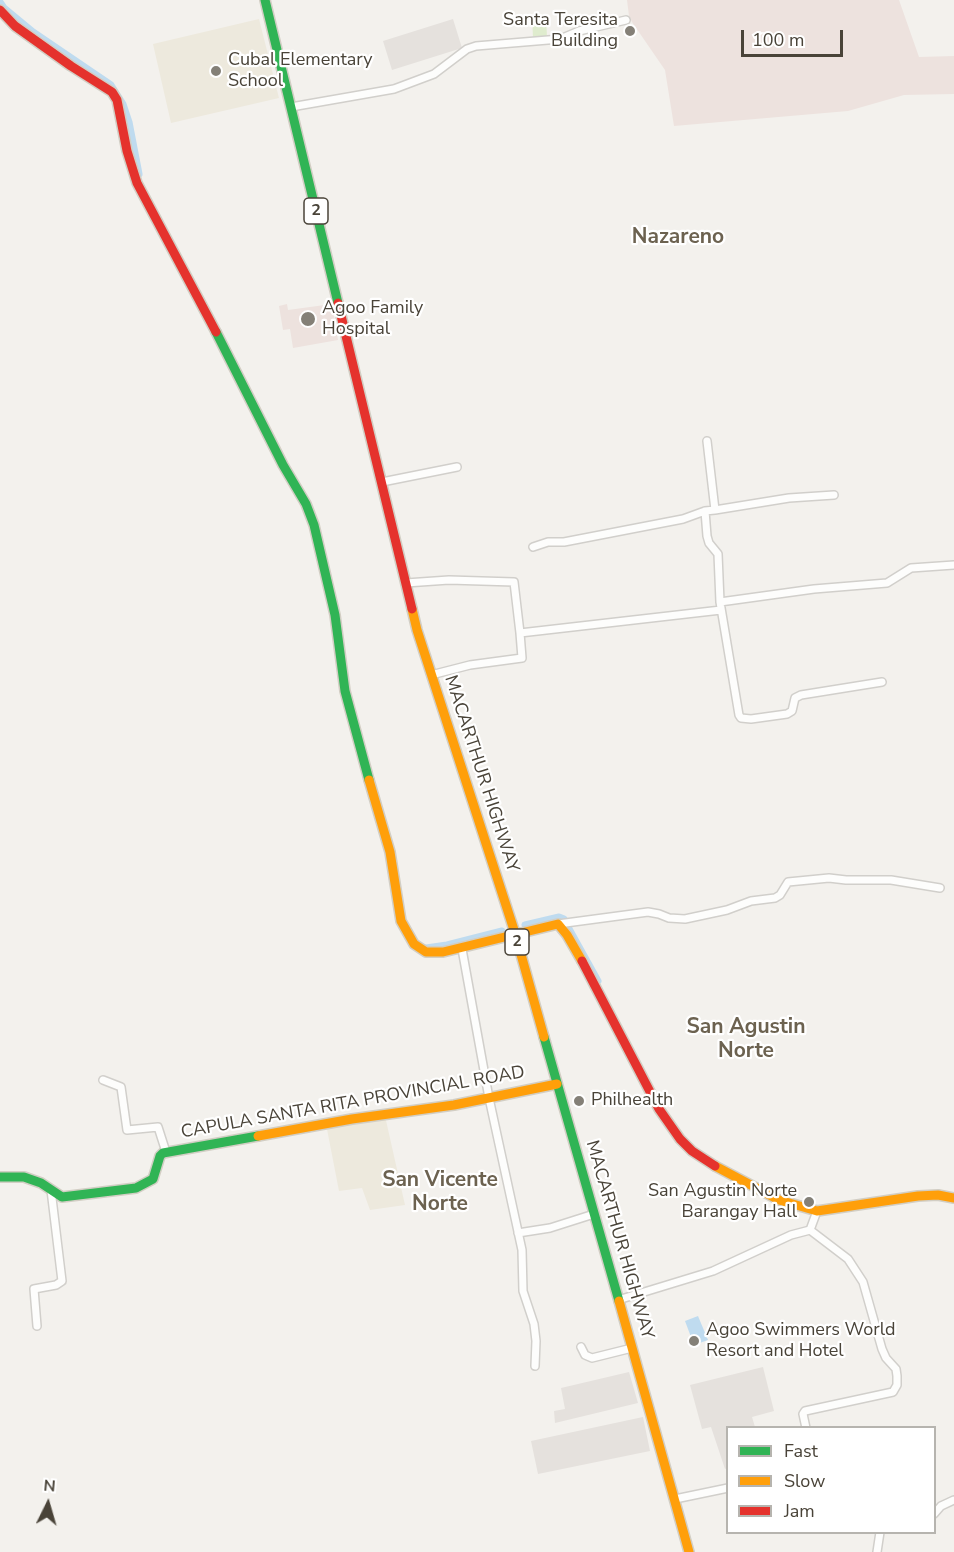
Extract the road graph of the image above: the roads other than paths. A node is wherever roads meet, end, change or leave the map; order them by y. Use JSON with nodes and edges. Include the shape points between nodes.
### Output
{"nodes":[{"id":1,"x":265,"y":0,"type":"edge"},
{"id":2,"x":0,"y":10,"type":"edge"},
{"id":3,"x":626,"y":20,"type":"dead end"},
{"id":4,"x":291,"y":107,"type":"junction"},
{"id":5,"x":706,"y":441,"type":"dead end"},
{"id":6,"x":457,"y":467,"type":"dead end"},
{"id":7,"x":382,"y":482,"type":"junction"},
{"id":8,"x":834,"y":495,"type":"dead end"},
{"id":9,"x":715,"y":510,"type":"junction"},
{"id":10,"x":705,"y":511,"type":"junction"},
{"id":11,"x":533,"y":547,"type":"dead end"},
{"id":12,"x":954,"y":564,"type":"edge"},
{"id":13,"x":406,"y":583,"type":"junction"},
{"id":14,"x":720,"y":606,"type":"junction"},
{"id":15,"x":520,"y":633,"type":"junction"},
{"id":16,"x":431,"y":675,"type":"junction"},
{"id":17,"x":882,"y":682,"type":"dead end"},
{"id":18,"x":940,"y":888,"type":"dead end"},
{"id":19,"x":558,"y":924,"type":"junction"},
{"id":20,"x":515,"y":933,"type":"junction"},
{"id":21,"x":462,"y":949,"type":"junction"},
{"id":22,"x":104,"y":1080,"type":"dead end"},
{"id":23,"x":557,"y":1083,"type":"junction"},
{"id":24,"x":489,"y":1098,"type":"junction"},
{"id":25,"x":166,"y":1152,"type":"junction"},
{"id":26,"x":0,"y":1177,"type":"edge"},
{"id":27,"x":51,"y":1191,"type":"junction"},
{"id":28,"x":954,"y":1198,"type":"edge"},
{"id":29,"x":817,"y":1211,"type":"junction"},
{"id":30,"x":594,"y":1214,"type":"junction"},
{"id":31,"x":810,"y":1230,"type":"junction"},
{"id":32,"x":518,"y":1233,"type":"junction"},
{"id":33,"x":618,"y":1300,"type":"junction"},
{"id":34,"x":37,"y":1326,"type":"dead end"},
{"id":35,"x":581,"y":1347,"type":"dead end"},
{"id":36,"x":632,"y":1348,"type":"junction"},
{"id":37,"x":535,"y":1366,"type":"dead end"},
{"id":38,"x":806,"y":1426,"type":"edge"},
{"id":39,"x":726,"y":1488,"type":"edge"},
{"id":40,"x":675,"y":1499,"type":"junction"},
{"id":41,"x":954,"y":1500,"type":"edge"},
{"id":42,"x":936,"y":1512,"type":"edge"},
{"id":43,"x":880,"y":1534,"type":"edge"},
{"id":44,"x":689,"y":1552,"type":"edge"},
{"id":45,"x":877,"y":1552,"type":"edge"}],
"edges":[{"from":1,"to":4,"type":"main road","name":"MACARTHUR HIGHWAY","number":"2"},
{"from":2,"to":21,"type":"main road","via":[[15,26],[112,92],[117,100],[137,183],[314,525],[332,599],[345,691],[390,852],[401,921],[414,944],[426,952]]},
{"from":3,"to":4,"type":"street","via":[[560,39],[476,46],[434,74],[394,89]]},
{"from":4,"to":7,"type":"main road","name":"MACARTHUR HIGHWAY","number":"2"},
{"from":5,"to":9,"type":"street"},
{"from":6,"to":7,"type":"street"},
{"from":7,"to":13,"type":"main road","name":"MACARTHUR HIGHWAY","number":"2"},
{"from":8,"to":9,"type":"street"},
{"from":9,"to":10,"type":"street"},
{"from":10,"to":11,"type":"street","via":[[683,519]]},
{"from":10,"to":14,"type":"street","via":[[709,543],[718,554]]},
{"from":12,"to":14,"type":"street","via":[[911,568],[887,583],[814,589]]},
{"from":13,"to":15,"type":"street","via":[[514,582]]},
{"from":13,"to":16,"type":"main road","name":"MACARTHUR HIGHWAY","number":"2"},
{"from":14,"to":15,"type":"street"},
{"from":14,"to":17,"type":"street","via":[[741,718],[787,714],[792,711],[795,698],[801,695]]},
{"from":15,"to":16,"type":"street","via":[[522,658]]},
{"from":16,"to":20,"type":"main road","name":"MACARTHUR HIGHWAY","number":"2"},
{"from":18,"to":19,"type":"street","via":[[891,880],[829,878],[788,882],[775,898],[685,919],[648,912]]},
{"from":19,"to":20,"type":"main road"},
{"from":19,"to":29,"type":"main road","via":[[579,956],[659,1109],[680,1139],[707,1162],[763,1193]]},
{"from":20,"to":21,"type":"main road"},
{"from":20,"to":23,"type":"main road","name":"MACARTHUR HIGHWAY","number":"2"},
{"from":21,"to":24,"type":"street"},
{"from":22,"to":25,"type":"street","via":[[121,1087],[128,1130],[158,1127]]},
{"from":23,"to":24,"type":"main road","name":"CAPULA SANTA RITA PROVINCIAL ROAD"},
{"from":23,"to":30,"type":"main road","name":"MACARTHUR HIGHWAY","number":"2"},
{"from":24,"to":25,"type":"main road","name":"CAPULA SANTA RITA PROVINCIAL ROAD"},
{"from":24,"to":32,"type":"street"},
{"from":25,"to":27,"type":"main road","name":"CAPULA SANTA RITA PROVINCIAL ROAD","via":[[160,1156],[153,1179],[136,1188],[71,1197]]},
{"from":26,"to":27,"type":"main road","name":"CAPULA SANTA RITA PROVINCIAL ROAD","via":[[24,1177]]},
{"from":27,"to":34,"type":"street","via":[[62,1281],[34,1289]]},
{"from":28,"to":29,"type":"main road","via":[[918,1196]]},
{"from":29,"to":31,"type":"street"},
{"from":30,"to":32,"type":"street"},
{"from":30,"to":33,"type":"main road","name":"MACARTHUR HIGHWAY","number":"2"},
{"from":31,"to":33,"type":"street","via":[[713,1271]]},
{"from":31,"to":38,"type":"street","via":[[848,1259],[863,1282],[882,1349],[897,1372],[897,1385],[893,1392],[810,1408],[803,1412]]},
{"from":32,"to":37,"type":"street","via":[[523,1291],[534,1324]]},
{"from":33,"to":36,"type":"main road","name":"MACARTHUR HIGHWAY","number":"2"},
{"from":35,"to":36,"type":"street","via":[[592,1358]]},
{"from":36,"to":40,"type":"main road","name":"MACARTHUR HIGHWAY","number":"2"},
{"from":39,"to":40,"type":"street"},
{"from":40,"to":44,"type":"main road","name":"MACARTHUR HIGHWAY","number":"2"},
{"from":41,"to":42,"type":"street"},
{"from":43,"to":45,"type":"street"}]}
